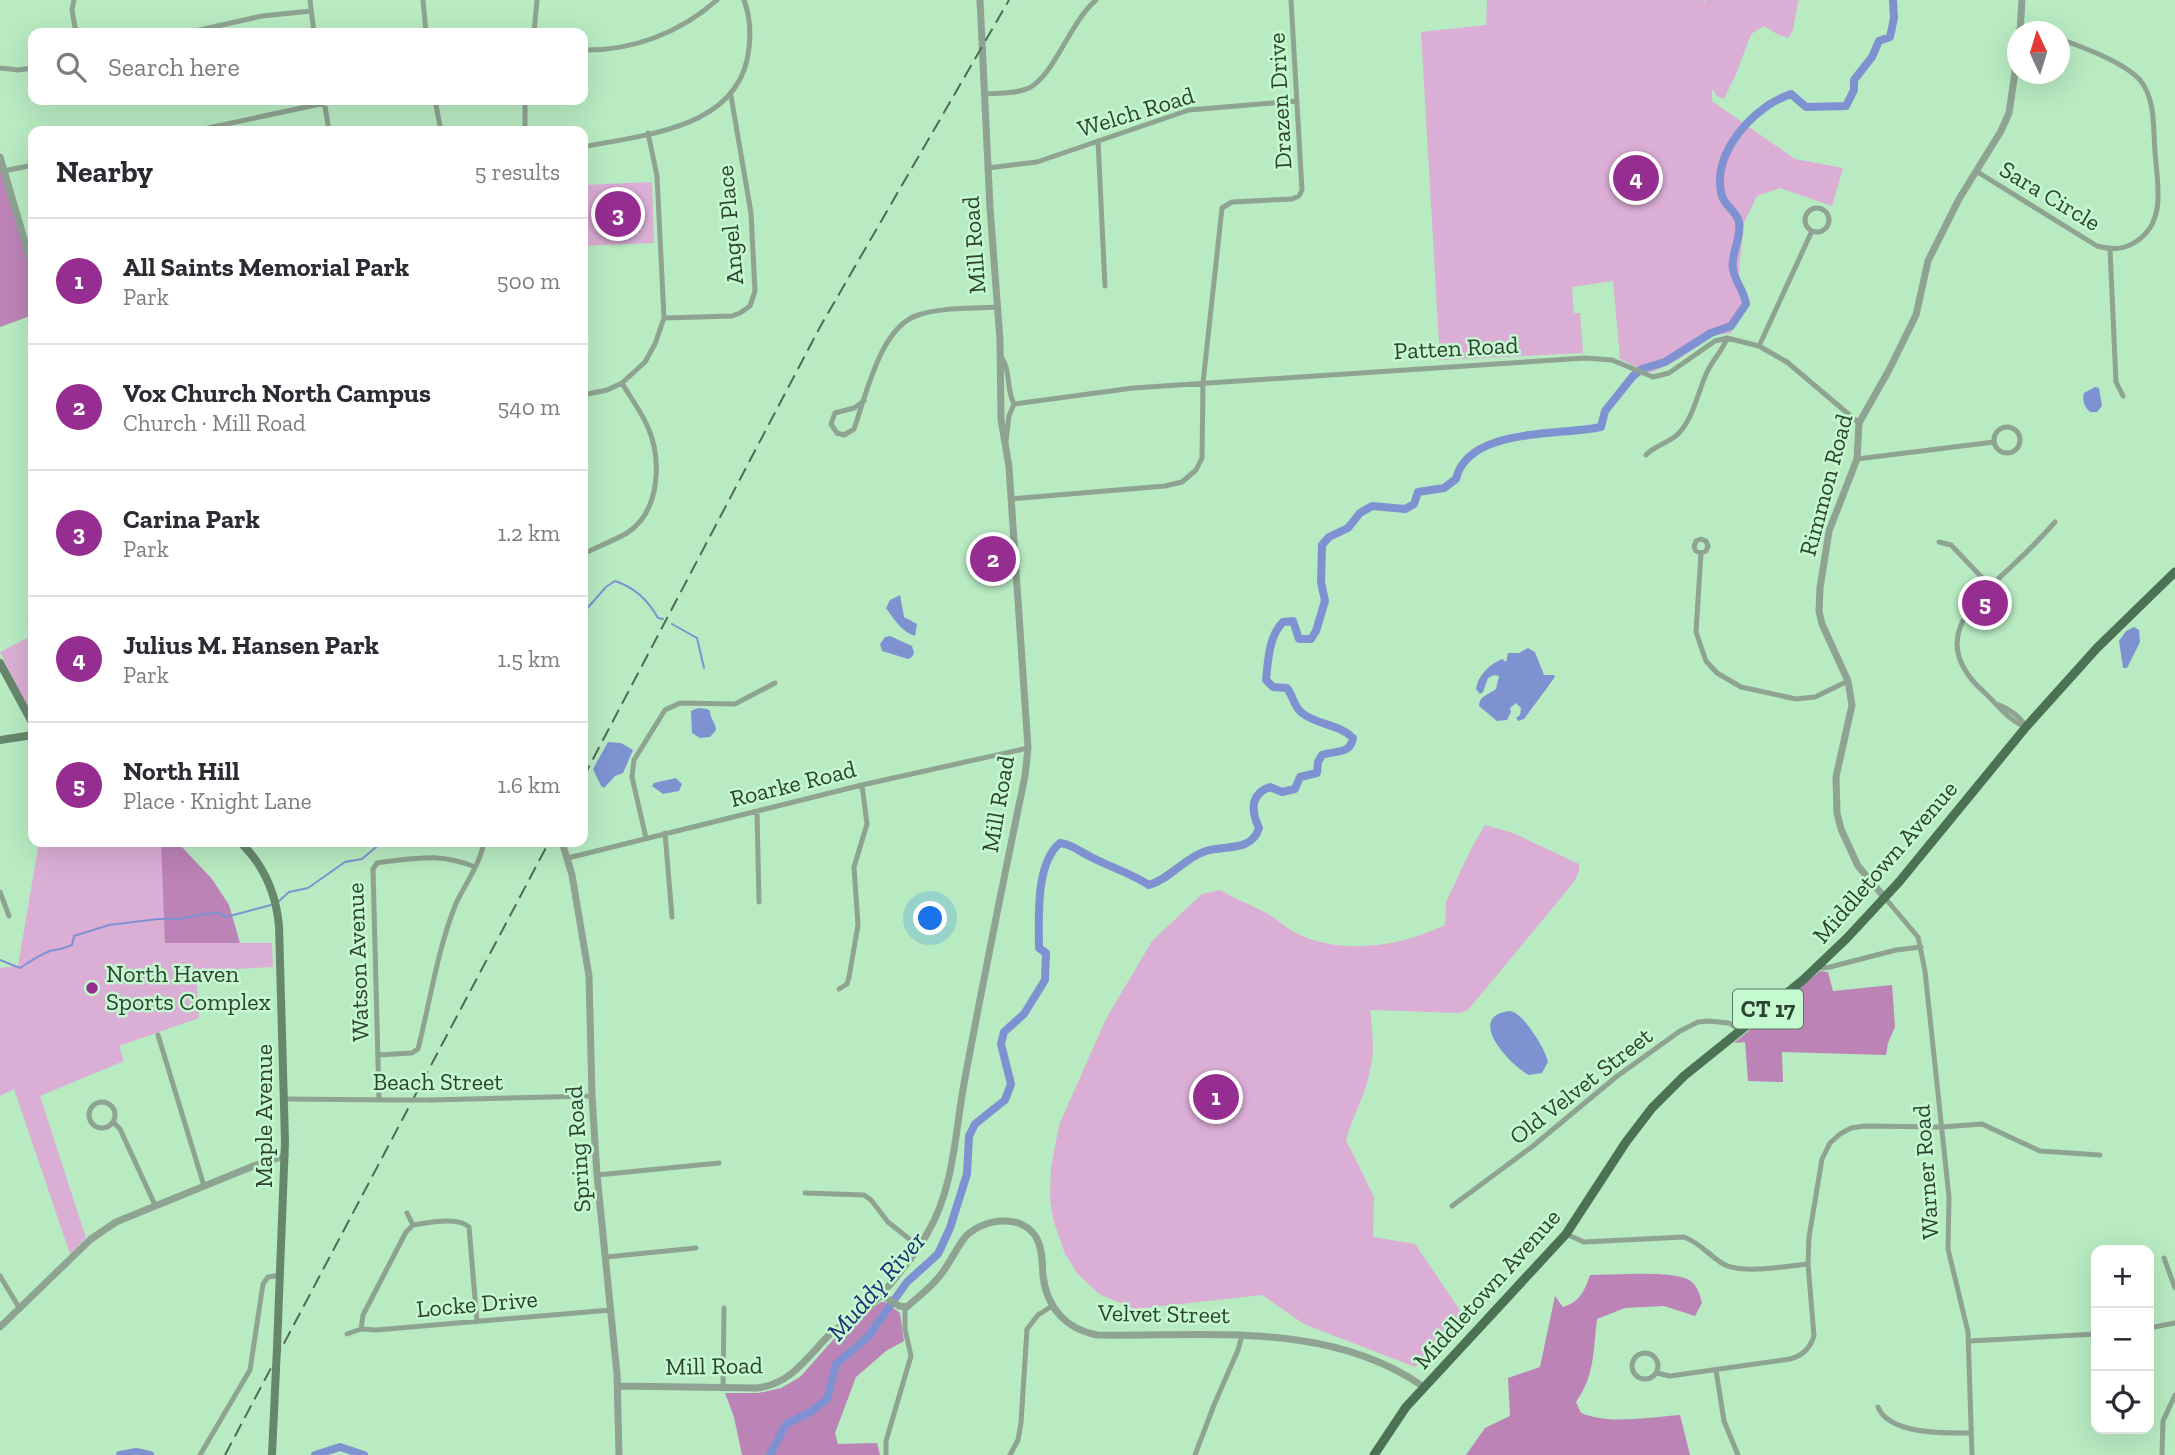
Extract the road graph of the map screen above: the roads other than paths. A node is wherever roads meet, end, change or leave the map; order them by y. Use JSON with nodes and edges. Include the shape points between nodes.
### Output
{"nodes":[{"id":1,"x":74,"y":0,"type":"edge"},
{"id":2,"x":310,"y":0,"type":"edge"},
{"id":3,"x":423,"y":0,"type":"edge"},
{"id":4,"x":537,"y":0,"type":"edge"},
{"id":5,"x":717,"y":0,"type":"edge"},
{"id":6,"x":744,"y":0,"type":"edge"},
{"id":7,"x":980,"y":0,"type":"edge"},
{"id":8,"x":1096,"y":0,"type":"edge"},
{"id":9,"x":1291,"y":0,"type":"edge"},
{"id":10,"x":2022,"y":0,"type":"edge"},
{"id":11,"x":311,"y":11,"type":"junction"},
{"id":12,"x":2021,"y":21,"type":"edge"},
{"id":13,"x":75,"y":28,"type":"edge"},
{"id":14,"x":208,"y":28,"type":"edge"},
{"id":15,"x":313,"y":28,"type":"edge"},
{"id":16,"x":426,"y":28,"type":"edge"},
{"id":17,"x":534,"y":28,"type":"edge"},
{"id":18,"x":2070,"y":43,"type":"edge"},
{"id":19,"x":588,"y":50,"type":"edge"},
{"id":20,"x":0,"y":68,"type":"edge"},
{"id":21,"x":28,"y":69,"type":"edge"},
{"id":22,"x":2013,"y":84,"type":"edge"},
{"id":23,"x":985,"y":94,"type":"junction"},
{"id":24,"x":730,"y":96,"type":"junction"},
{"id":25,"x":1297,"y":101,"type":"junction"},
{"id":26,"x":311,"y":105,"type":"edge"},
{"id":27,"x":325,"y":105,"type":"edge"},
{"id":28,"x":436,"y":105,"type":"edge"},
{"id":29,"x":525,"y":105,"type":"edge"},
{"id":30,"x":216,"y":126,"type":"edge"},
{"id":31,"x":328,"y":126,"type":"edge"},
{"id":32,"x":440,"y":126,"type":"edge"},
{"id":33,"x":525,"y":126,"type":"edge"},
{"id":34,"x":648,"y":133,"type":"junction"},
{"id":35,"x":1098,"y":141,"type":"junction"},
{"id":36,"x":588,"y":146,"type":"edge"},
{"id":37,"x":0,"y":157,"type":"edge"},
{"id":38,"x":28,"y":166,"type":"edge"},
{"id":39,"x":988,"y":168,"type":"junction"},
{"id":40,"x":4,"y":171,"type":"junction"},
{"id":41,"x":1976,"y":172,"type":"junction"},
{"id":42,"x":1812,"y":231,"type":"junction"},
{"id":43,"x":2110,"y":249,"type":"junction"},
{"id":44,"x":28,"y":252,"type":"edge"},
{"id":45,"x":1105,"y":286,"type":"dead end"},
{"id":46,"x":998,"y":307,"type":"junction"},
{"id":47,"x":664,"y":318,"type":"junction"},
{"id":48,"x":1727,"y":338,"type":"junction"},
{"id":49,"x":1759,"y":346,"type":"junction"},
{"id":50,"x":1000,"y":357,"type":"junction"},
{"id":51,"x":622,"y":383,"type":"junction"},
{"id":52,"x":1203,"y":383,"type":"junction"},
{"id":53,"x":588,"y":394,"type":"edge"},
{"id":54,"x":2123,"y":396,"type":"dead end"},
{"id":55,"x":864,"y":401,"type":"junction"},
{"id":56,"x":1014,"y":404,"type":"junction"},
{"id":57,"x":1859,"y":424,"type":"junction"},
{"id":58,"x":1994,"y":442,"type":"junction"},
{"id":59,"x":1004,"y":443,"type":"junction"},
{"id":60,"x":1646,"y":454,"type":"dead end"},
{"id":61,"x":1857,"y":458,"type":"junction"},
{"id":62,"x":1010,"y":499,"type":"junction"},
{"id":63,"x":2055,"y":522,"type":"dead end"},
{"id":64,"x":1939,"y":542,"type":"dead end"},
{"id":65,"x":588,"y":552,"type":"edge"},
{"id":66,"x":1701,"y":553,"type":"dead end"},
{"id":67,"x":2175,"y":572,"type":"edge"},
{"id":68,"x":1990,"y":586,"type":"junction"},
{"id":69,"x":0,"y":663,"type":"edge"},
{"id":70,"x":1849,"y":681,"type":"junction"},
{"id":71,"x":775,"y":684,"type":"dead end"},
{"id":72,"x":28,"y":710,"type":"edge"},
{"id":73,"x":2026,"y":727,"type":"junction"},
{"id":74,"x":28,"y":736,"type":"edge"},
{"id":75,"x":0,"y":740,"type":"edge"},
{"id":76,"x":1028,"y":748,"type":"junction"},
{"id":77,"x":862,"y":785,"type":"junction"},
{"id":78,"x":757,"y":811,"type":"junction"},
{"id":79,"x":665,"y":833,"type":"junction"},
{"id":80,"x":646,"y":838,"type":"junction"},
{"id":81,"x":244,"y":847,"type":"edge"},
{"id":82,"x":482,"y":847,"type":"edge"},
{"id":83,"x":564,"y":847,"type":"edge"},
{"id":84,"x":568,"y":858,"type":"junction"},
{"id":85,"x":475,"y":867,"type":"junction"},
{"id":86,"x":0,"y":892,"type":"edge"},
{"id":87,"x":1885,"y":898,"type":"junction"},
{"id":88,"x":759,"y":902,"type":"dead end"},
{"id":89,"x":9,"y":916,"type":"dead end"},
{"id":90,"x":672,"y":917,"type":"dead end"},
{"id":91,"x":1921,"y":947,"type":"junction"},
{"id":92,"x":1819,"y":966,"type":"junction"},
{"id":93,"x":839,"y":989,"type":"dead end"},
{"id":94,"x":1740,"y":1030,"type":"junction"},
{"id":95,"x":158,"y":1035,"type":"dead end"},
{"id":96,"x":378,"y":1055,"type":"junction"},
{"id":97,"x":592,"y":1096,"type":"junction"},
{"id":98,"x":285,"y":1099,"type":"junction"},
{"id":99,"x":379,"y":1100,"type":"junction"},
{"id":100,"x":113,"y":1122,"type":"junction"},
{"id":101,"x":1942,"y":1127,"type":"junction"},
{"id":102,"x":285,"y":1156,"type":"junction"},
{"id":103,"x":2100,"y":1156,"type":"dead end"},
{"id":104,"x":719,"y":1163,"type":"dead end"},
{"id":105,"x":597,"y":1175,"type":"junction"},
{"id":106,"x":204,"y":1186,"type":"junction"},
{"id":107,"x":805,"y":1193,"type":"dead end"},
{"id":108,"x":155,"y":1205,"type":"junction"},
{"id":109,"x":1452,"y":1206,"type":"dead end"},
{"id":110,"x":407,"y":1213,"type":"dead end"},
{"id":111,"x":413,"y":1225,"type":"junction"},
{"id":112,"x":1566,"y":1234,"type":"junction"},
{"id":113,"x":918,"y":1246,"type":"junction"},
{"id":114,"x":696,"y":1248,"type":"dead end"},
{"id":115,"x":606,"y":1256,"type":"junction"},
{"id":116,"x":2164,"y":1258,"type":"dead end"},
{"id":117,"x":1808,"y":1264,"type":"junction"},
{"id":118,"x":280,"y":1275,"type":"junction"},
{"id":119,"x":0,"y":1276,"type":"edge"},
{"id":120,"x":2175,"y":1288,"type":"edge"},
{"id":121,"x":884,"y":1297,"type":"junction"},
{"id":122,"x":1052,"y":1306,"type":"junction"},
{"id":123,"x":724,"y":1308,"type":"dead end"},
{"id":124,"x":905,"y":1308,"type":"junction"},
{"id":125,"x":20,"y":1309,"type":"junction"},
{"id":126,"x":611,"y":1310,"type":"junction"},
{"id":127,"x":477,"y":1322,"type":"junction"},
{"id":128,"x":2175,"y":1323,"type":"edge"},
{"id":129,"x":0,"y":1327,"type":"edge"},
{"id":130,"x":2154,"y":1327,"type":"edge"},
{"id":131,"x":361,"y":1329,"type":"junction"},
{"id":132,"x":346,"y":1334,"type":"dead end"},
{"id":133,"x":2091,"y":1334,"type":"edge"},
{"id":134,"x":1242,"y":1335,"type":"junction"},
{"id":135,"x":1969,"y":1341,"type":"junction"},
{"id":136,"x":1716,"y":1370,"type":"junction"},
{"id":137,"x":1657,"y":1374,"type":"junction"},
{"id":138,"x":618,"y":1386,"type":"junction"},
{"id":139,"x":1424,"y":1387,"type":"junction"},
{"id":140,"x":723,"y":1388,"type":"junction"},
{"id":141,"x":2175,"y":1395,"type":"edge"},
{"id":142,"x":1878,"y":1407,"type":"dead end"},
{"id":143,"x":1971,"y":1433,"type":"junction"},
{"id":144,"x":272,"y":1454,"type":"edge"},
{"id":145,"x":200,"y":1455,"type":"edge"},
{"id":146,"x":619,"y":1455,"type":"edge"},
{"id":147,"x":886,"y":1455,"type":"edge"},
{"id":148,"x":1010,"y":1455,"type":"edge"},
{"id":149,"x":1195,"y":1455,"type":"edge"},
{"id":150,"x":1374,"y":1455,"type":"edge"},
{"id":151,"x":1738,"y":1455,"type":"edge"},
{"id":152,"x":1972,"y":1455,"type":"edge"},
{"id":153,"x":2162,"y":1455,"type":"edge"}],
"edges":[{"from":1,"to":13,"type":"street"},
{"from":2,"to":11,"type":"street"},
{"from":3,"to":16,"type":"street"},
{"from":4,"to":17,"type":"street"},
{"from":5,"to":19,"type":"street","via":[[668,33],[635,45]]},
{"from":6,"to":24,"type":"street","via":[[749,12],[748,63]]},
{"from":7,"to":23,"type":"street","name":"Mill Road"},
{"from":8,"to":23,"type":"street","via":[[1077,19],[1035,85]]},
{"from":9,"to":25,"type":"street","name":"Drazen Drive"},
{"from":10,"to":12,"type":"street"},
{"from":11,"to":14,"type":"street"},
{"from":11,"to":15,"type":"street"},
{"from":18,"to":43,"type":"street","name":"Sara Circle","via":[[2124,67],[2139,79],[2150,98],[2157,174],[2155,221],[2141,239]]},
{"from":20,"to":21,"type":"street"},
{"from":22,"to":41,"type":"street","name":"Rimmon Road","via":[[2009,113]]},
{"from":23,"to":39,"type":"street","name":"Mill Road"},
{"from":24,"to":34,"type":"street","via":[[695,121]]},
{"from":24,"to":47,"type":"street","name":"Angel Place","via":[[751,213],[755,291],[750,306],[732,316]]},
{"from":25,"to":35,"type":"street","name":"Welch Road","via":[[1189,110]]},
{"from":25,"to":52,"type":"street","name":"Drazen Drive","via":[[1302,190],[1298,196],[1232,202],[1222,208]]},
{"from":26,"to":30,"type":"street"},
{"from":27,"to":31,"type":"street"},
{"from":28,"to":32,"type":"street"},
{"from":29,"to":33,"type":"street"},
{"from":34,"to":36,"type":"street"},
{"from":34,"to":47,"type":"street","via":[[657,176]]},
{"from":35,"to":39,"type":"street","name":"Welch Road","via":[[1037,162]]},
{"from":35,"to":45,"type":"street"},
{"from":37,"to":40,"type":"street"},
{"from":38,"to":40,"type":"street"},
{"from":39,"to":46,"type":"street","name":"Mill Road"},
{"from":40,"to":44,"type":"street"},
{"from":41,"to":43,"type":"street","name":"Sara Circle","via":[[2086,240]]},
{"from":41,"to":57,"type":"street","name":"Rimmon Road","via":[[1928,261],[1916,315]]},
{"from":42,"to":42,"type":"street","via":[[1820,232],[1829,224],[1824,209],[1816,207],[1806,214]]},
{"from":42,"to":49,"type":"street"},
{"from":43,"to":54,"type":"street","via":[[2116,382]]},
{"from":46,"to":50,"type":"street","name":"Mill Road"},
{"from":46,"to":55,"type":"street","via":[[928,313],[902,323],[885,345]]},
{"from":47,"to":51,"type":"street","via":[[645,362]]},
{"from":48,"to":49,"type":"street"},
{"from":48,"to":52,"type":"street","name":"Patten Road","via":[[1715,341],[1669,373],[1653,377],[1612,360],[1586,358]]},
{"from":48,"to":60,"type":"street","via":[[1683,428]]},
{"from":49,"to":57,"type":"street","via":[[1787,362]]},
{"from":50,"to":56,"type":"street"},
{"from":50,"to":59,"type":"street","name":"Mill Road"},
{"from":51,"to":53,"type":"street"},
{"from":51,"to":65,"type":"street","via":[[652,440],[653,500],[629,532]]},
{"from":52,"to":56,"type":"street","name":"Patten Road"},
{"from":52,"to":62,"type":"street","via":[[1202,458],[1182,482]]},
{"from":55,"to":55,"type":"street","via":[[854,429],[844,435],[837,433],[831,424],[835,413]]},
{"from":56,"to":59,"type":"street"},
{"from":57,"to":61,"type":"street","name":"Rimmon Road"},
{"from":58,"to":58,"type":"street","via":[[2008,454],[2018,448],[2020,438],[2006,427],[1997,432]]},
{"from":58,"to":61,"type":"street"},
{"from":59,"to":62,"type":"street","name":"Mill Road"},
{"from":61,"to":70,"type":"street","name":"Rimmon Road","via":[[1829,531],[1819,599],[1822,624]]},
{"from":62,"to":76,"type":"street","name":"Mill Road"},
{"from":63,"to":68,"type":"street"},
{"from":64,"to":68,"type":"street","via":[[1951,545]]},
{"from":66,"to":70,"type":"street","via":[[1696,632],[1706,661],[1717,673],[1741,687],[1796,699],[1815,697]]},
{"from":67,"to":73,"type":"main road","name":"Middletown Avenue","number":"CT 17","via":[[2103,641]]},
{"from":68,"to":73,"type":"street","via":[[1960,626],[1960,659],[1968,675]]},
{"from":69,"to":72,"type":"main road"},
{"from":70,"to":87,"type":"street","name":"Rimmon Road","via":[[1852,705],[1836,777],[1837,813],[1858,866]]},
{"from":71,"to":80,"type":"street","via":[[734,704],[680,703],[665,710],[634,760],[632,777]]},
{"from":73,"to":87,"type":"main road","name":"Middletown Avenue","number":"CT 17"},
{"from":74,"to":75,"type":"main road"},
{"from":76,"to":77,"type":"street","name":"Roarke Road"},
{"from":76,"to":113,"type":"street","name":"Mill Road","via":[[950,1174],[933,1223]]},
{"from":77,"to":78,"type":"street","name":"Roarke Road"},
{"from":77,"to":93,"type":"street","via":[[867,824],[854,867],[858,925],[847,984]]},
{"from":78,"to":79,"type":"street","name":"Roarke Road"},
{"from":78,"to":88,"type":"street"},
{"from":79,"to":80,"type":"street","name":"Roarke Road"},
{"from":79,"to":90,"type":"street"},
{"from":80,"to":84,"type":"street","name":"Roarke Road"},
{"from":81,"to":98,"type":"main road","name":"Maple Avenue","via":[[264,873],[278,915]]},
{"from":82,"to":85,"type":"street"},
{"from":83,"to":84,"type":"street","name":"Spring Road"},
{"from":84,"to":97,"type":"street","name":"Spring Road","via":[[589,976]]},
{"from":85,"to":96,"type":"street","via":[[454,908],[417,1051]]},
{"from":85,"to":96,"type":"street","name":"Watson Avenue","via":[[441,857],[374,866]]},
{"from":86,"to":89,"type":"street"},
{"from":87,"to":91,"type":"street","name":"Warner Road","via":[[1914,930]]},
{"from":87,"to":92,"type":"main road","name":"Middletown Avenue","number":"CT 17"},
{"from":91,"to":92,"type":"street"},
{"from":91,"to":101,"type":"street","name":"Warner Road"},
{"from":92,"to":94,"type":"main road","name":"Middletown Avenue","number":"CT 17"},
{"from":94,"to":109,"type":"street","name":"Old Velvet Street","via":[[1729,1023],[1708,1021],[1680,1031]]},
{"from":94,"to":112,"type":"main road","name":"Middletown Avenue","number":"CT 17","via":[[1652,1108]]},
{"from":95,"to":106,"type":"street"},
{"from":96,"to":99,"type":"street","name":"Watson Avenue"},
{"from":97,"to":99,"type":"street","name":"Beach Street","bridge":true},
{"from":97,"to":105,"type":"street","name":"Spring Road"},
{"from":98,"to":99,"type":"street","name":"Beach Street"},
{"from":98,"to":102,"type":"main road","name":"Maple Avenue"},
{"from":100,"to":100,"type":"street","via":[[115,1113],[108,1103],[97,1102],[89,1109],[88,1118],[97,1128]]},
{"from":100,"to":108,"type":"street"},
{"from":101,"to":103,"type":"street","via":[[1982,1124],[2040,1151]]},
{"from":101,"to":117,"type":"street","via":[[1858,1127],[1835,1138],[1821,1165]]},
{"from":101,"to":135,"type":"street","name":"Warner Road","via":[[1949,1197],[1948,1249]]},
{"from":102,"to":106,"type":"street"},
{"from":102,"to":118,"type":"main road","name":"Maple Avenue"},
{"from":104,"to":105,"type":"street"},
{"from":105,"to":115,"type":"street","name":"Spring Road"},
{"from":106,"to":108,"type":"street"},
{"from":107,"to":113,"type":"street","via":[[864,1195]]},
{"from":108,"to":125,"type":"street","via":[[91,1239]]},
{"from":110,"to":111,"type":"street"},
{"from":111,"to":127,"type":"street","via":[[455,1221],[469,1227]]},
{"from":111,"to":131,"type":"street","via":[[363,1315]]},
{"from":112,"to":117,"type":"street","via":[[1584,1242],[1684,1237],[1738,1268]]},
{"from":112,"to":139,"type":"main road","name":"Middletown Avenue","number":"CT 17"},
{"from":113,"to":121,"type":"street","name":"Mill Road"},
{"from":114,"to":115,"type":"street"},
{"from":115,"to":126,"type":"street","name":"Spring Road"},
{"from":116,"to":120,"type":"street"},
{"from":117,"to":136,"type":"street","via":[[1814,1336],[1806,1351],[1790,1359]]},
{"from":118,"to":144,"type":"main road","name":"Maple Avenue","bridge":true},
{"from":118,"to":145,"type":"street","via":[[265,1280],[250,1370]]},
{"from":119,"to":125,"type":"street"},
{"from":121,"to":124,"type":"street"},
{"from":121,"to":140,"type":"street","name":"Mill Road","via":[[833,1331],[789,1377],[762,1388]]},
{"from":122,"to":124,"type":"street","via":[[1036,1237],[1027,1227],[998,1221],[970,1233],[935,1282]]},
{"from":122,"to":134,"type":"street","name":"Velvet Street","via":[[1075,1328],[1097,1335]]},
{"from":122,"to":148,"type":"street","via":[[1027,1329],[1021,1423]]},
{"from":123,"to":140,"type":"street"},
{"from":124,"to":147,"type":"street","via":[[911,1356]]},
{"from":125,"to":129,"type":"street"},
{"from":126,"to":127,"type":"street","name":"Locke Drive"},
{"from":126,"to":138,"type":"street","name":"Spring Road"},
{"from":127,"to":131,"type":"street","name":"Locke Drive"},
{"from":128,"to":130,"type":"street"},
{"from":131,"to":132,"type":"street","name":"Locke Drive"},
{"from":133,"to":135,"type":"street"},
{"from":134,"to":139,"type":"street","name":"Velvet Street","via":[[1340,1349]]},
{"from":134,"to":149,"type":"street"},
{"from":135,"to":143,"type":"street","name":"Warner Road"},
{"from":136,"to":137,"type":"street"},
{"from":136,"to":151,"type":"street","via":[[1724,1421]]},
{"from":137,"to":137,"type":"street","via":[[1647,1379],[1635,1375],[1634,1357],[1641,1353],[1654,1356]]},
{"from":138,"to":140,"type":"street","name":"Mill Road"},
{"from":138,"to":146,"type":"street","name":"Spring Road"},
{"from":139,"to":150,"type":"main road","name":"Middletown Avenue","number":"CT 17"},
{"from":141,"to":153,"type":"street","via":[[2164,1421]]},
{"from":142,"to":143,"type":"street","via":[[1886,1418],[1919,1431]]},
{"from":143,"to":152,"type":"street","name":"Warner Road"}]}
